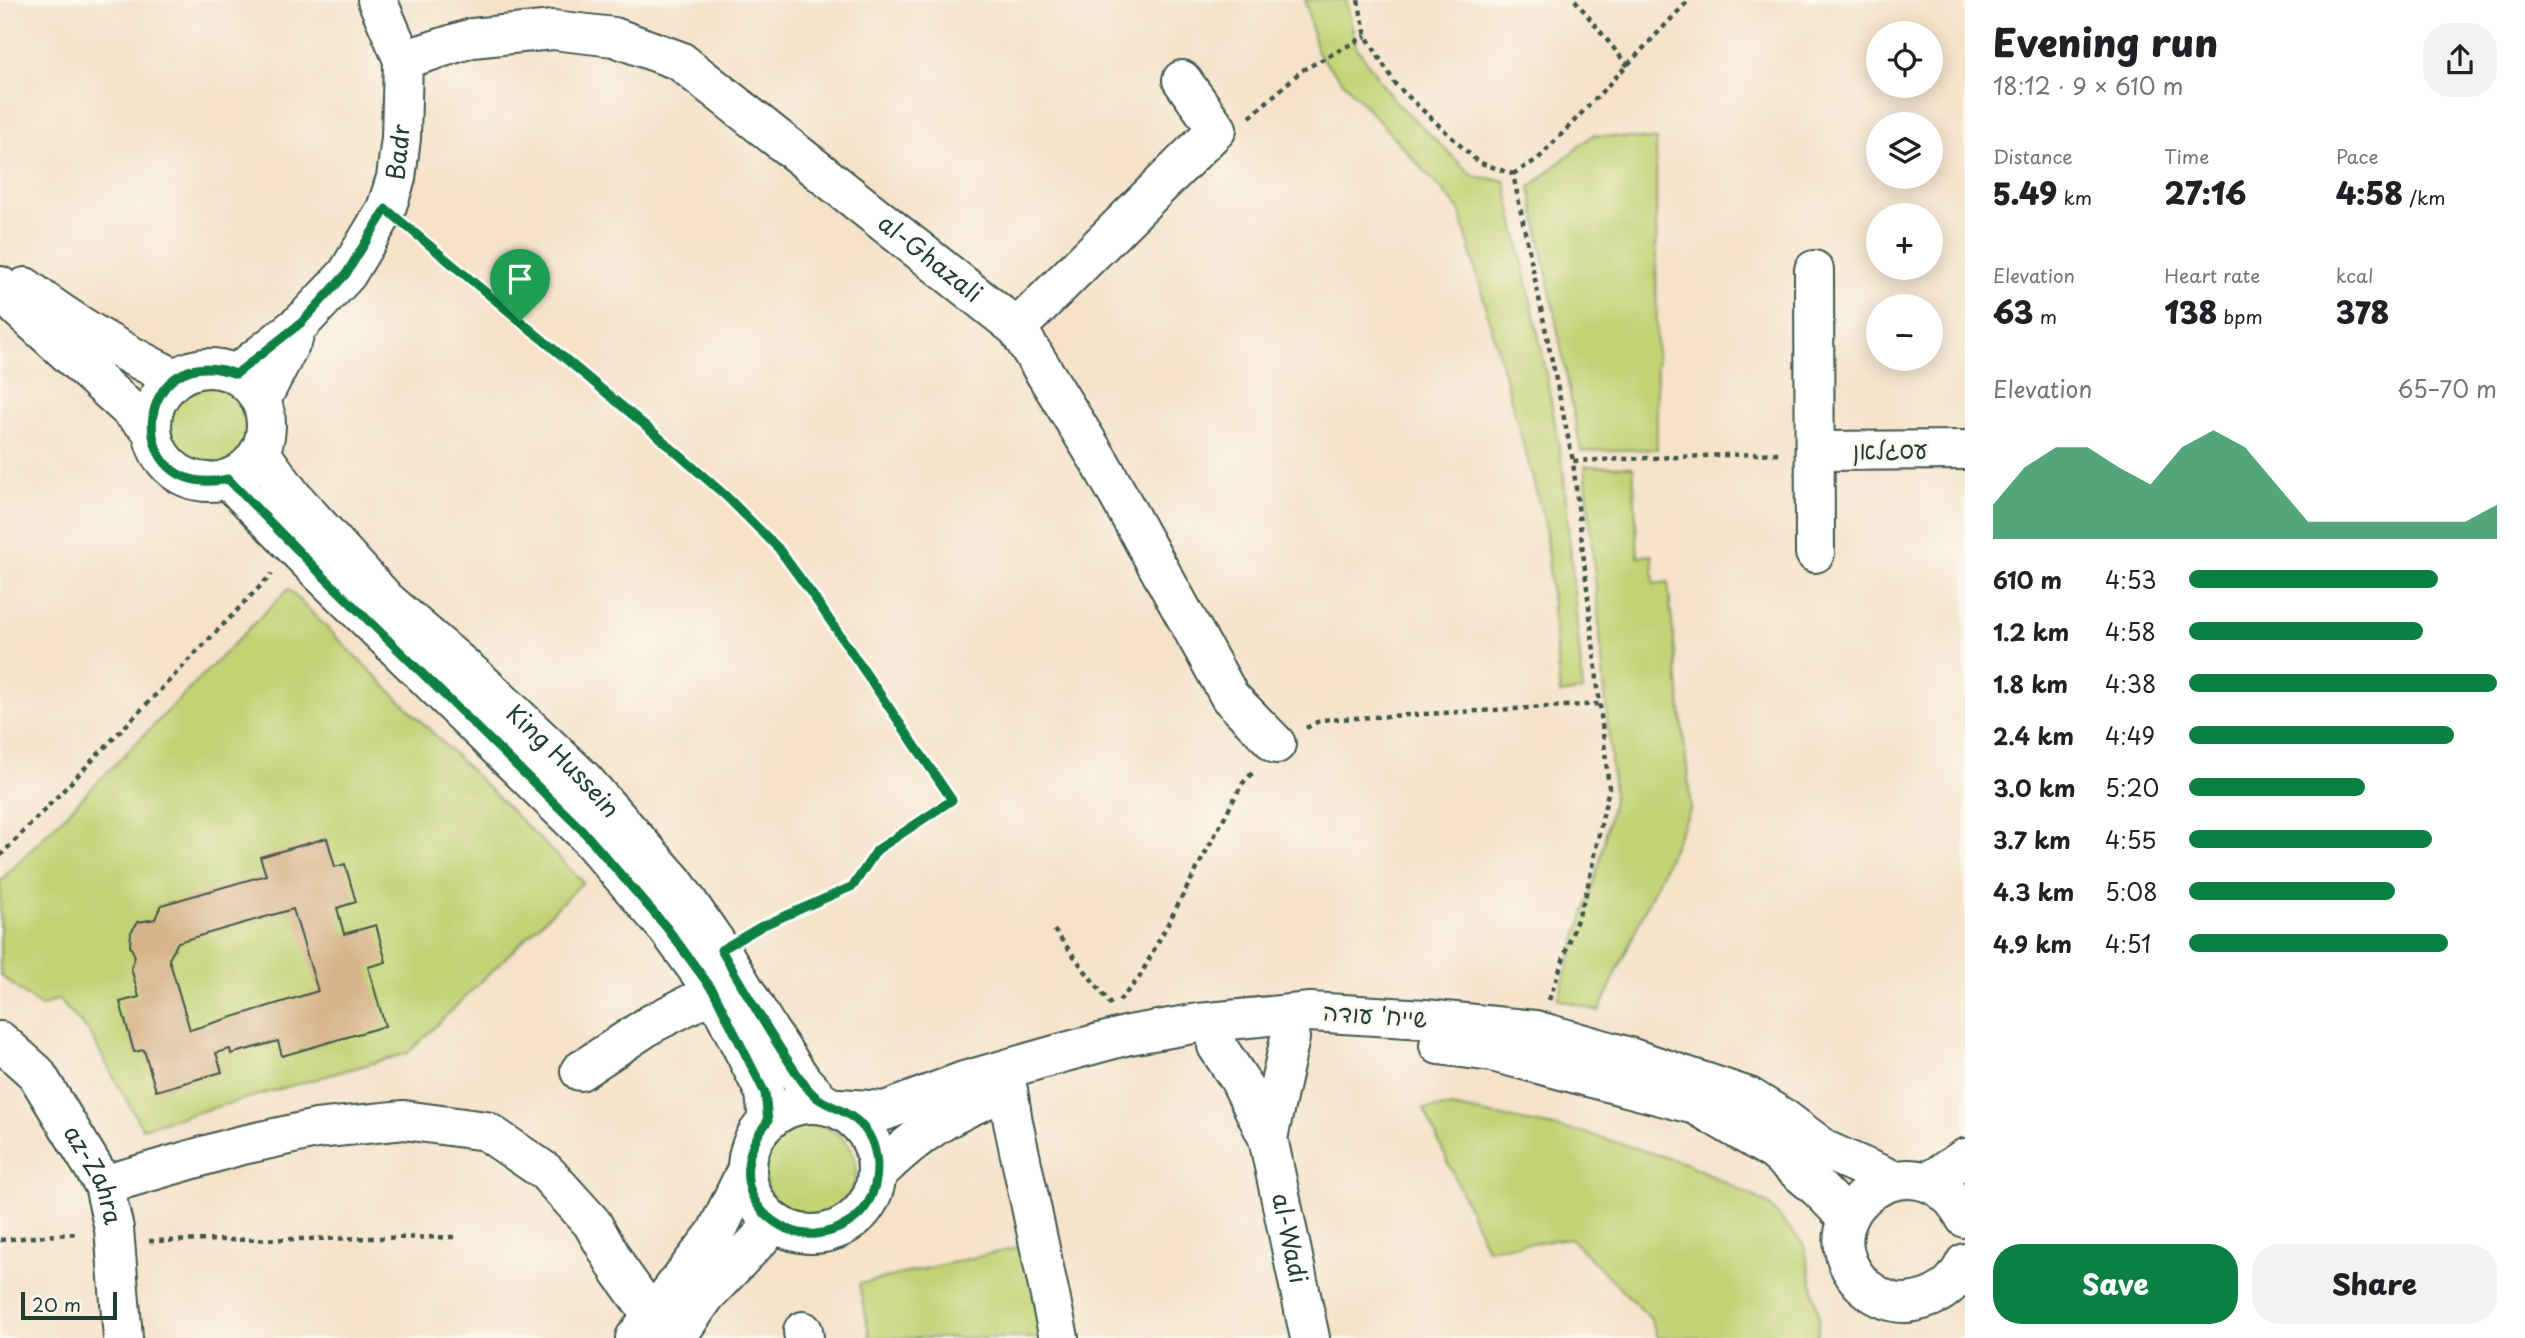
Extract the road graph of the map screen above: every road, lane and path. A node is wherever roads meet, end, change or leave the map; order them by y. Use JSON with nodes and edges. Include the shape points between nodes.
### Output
{"nodes":[{"id":1,"x":377,"y":0,"type":"edge"},
{"id":2,"x":1358,"y":0,"type":"edge"},
{"id":3,"x":1575,"y":0,"type":"edge"},
{"id":4,"x":1689,"y":0,"type":"edge"},
{"id":5,"x":1366,"y":36,"type":"junction"},
{"id":6,"x":403,"y":60,"type":"junction"},
{"id":7,"x":1629,"y":66,"type":"junction"},
{"id":8,"x":1182,"y":80,"type":"dead end"},
{"id":9,"x":1217,"y":129,"type":"junction"},
{"id":10,"x":1513,"y":174,"type":"junction"},
{"id":11,"x":386,"y":209,"type":"junction"},
{"id":12,"x":0,"y":267,"type":"edge"},
{"id":13,"x":1814,"y":270,"type":"dead end"},
{"id":14,"x":0,"y":286,"type":"edge"},
{"id":15,"x":1017,"y":328,"type":"junction"},
{"id":16,"x":175,"y":378,"type":"junction"},
{"id":17,"x":249,"y":387,"type":"junction"},
{"id":18,"x":151,"y":429,"type":"junction"},
{"id":19,"x":1965,"y":450,"type":"edge"},
{"id":20,"x":260,"y":452,"type":"junction"},
{"id":21,"x":1815,"y":452,"type":"junction"},
{"id":22,"x":1573,"y":461,"type":"junction"},
{"id":23,"x":228,"y":479,"type":"junction"},
{"id":24,"x":1815,"y":553,"type":"dead end"},
{"id":25,"x":280,"y":566,"type":"dead end"},
{"id":26,"x":1600,"y":704,"type":"junction"},
{"id":27,"x":1276,"y":744,"type":"junction"},
{"id":28,"x":0,"y":856,"type":"edge"},
{"id":29,"x":1054,"y":930,"type":"dead end"},
{"id":30,"x":721,"y":950,"type":"junction"},
{"id":31,"x":714,"y":992,"type":"junction"},
{"id":32,"x":1545,"y":1010,"type":"dead end"},
{"id":33,"x":1290,"y":1038,"type":"junction"},
{"id":34,"x":0,"y":1041,"type":"edge"},
{"id":35,"x":1217,"y":1046,"type":"junction"},
{"id":36,"x":580,"y":1072,"type":"dead end"},
{"id":37,"x":1009,"y":1090,"type":"junction"},
{"id":38,"x":832,"y":1107,"type":"junction"},
{"id":39,"x":768,"y":1121,"type":"junction"},
{"id":40,"x":1268,"y":1138,"type":"junction"},
{"id":41,"x":1965,"y":1158,"type":"edge"},
{"id":42,"x":747,"y":1168,"type":"junction"},
{"id":43,"x":878,"y":1173,"type":"junction"},
{"id":44,"x":1910,"y":1180,"type":"junction"},
{"id":45,"x":104,"y":1185,"type":"junction"},
{"id":46,"x":1965,"y":1217,"type":"edge"},
{"id":47,"x":1848,"y":1219,"type":"junction"},
{"id":48,"x":775,"y":1223,"type":"junction"},
{"id":49,"x":129,"y":1235,"type":"junction"},
{"id":50,"x":454,"y":1237,"type":"dead end"},
{"id":51,"x":0,"y":1240,"type":"edge"},
{"id":52,"x":1965,"y":1263,"type":"edge"},
{"id":53,"x":654,"y":1331,"type":"edge"},
{"id":54,"x":123,"y":1338,"type":"edge"},
{"id":55,"x":1059,"y":1338,"type":"edge"},
{"id":56,"x":1310,"y":1338,"type":"edge"}],
"edges":[{"from":1,"to":6,"type":"main road","name":"Badr"},
{"from":2,"to":5,"type":"path"},
{"from":3,"to":7,"type":"path"},
{"from":4,"to":7,"type":"path"},
{"from":5,"to":9,"type":"path","via":[[1301,71],[1250,117]]},
{"from":5,"to":10,"type":"path","via":[[1396,85],[1478,162]]},
{"from":6,"to":11,"type":"main road","name":"Badr","via":[[401,138]]},
{"from":6,"to":15,"type":"main road","name":"al-Ghazali","via":[[472,38],[553,30],[614,37],[680,61]]},
{"from":7,"to":10,"type":"path","via":[[1538,159]]},
{"from":8,"to":9,"type":"main road"},
{"from":9,"to":15,"type":"main road"},
{"from":10,"to":22,"type":"path"},
{"from":11,"to":17,"type":"main road","name":"Badr","via":[[346,274]]},
{"from":11,"to":30,"type":"path","via":[[653,432],[778,548],[952,800],[877,850],[853,886],[762,926]]},
{"from":12,"to":16,"type":"main road","via":[[45,303]]},
{"from":13,"to":21,"type":"main road"},
{"from":14,"to":18,"type":"main road","via":[[18,308]]},
{"from":15,"to":27,"type":"main road","name":"al-Ghazali","via":[[1101,464],[1230,697]]},
{"from":16,"to":17,"type":"main road","via":[[190,370],[222,368]]},
{"from":16,"to":18,"type":"main road","via":[[161,392]]},
{"from":17,"to":20,"type":"main road","via":[[266,426]]},
{"from":18,"to":23,"type":"main road","via":[[155,446],[177,473],[193,480]]},
{"from":19,"to":21,"type":"main road","name":"עסגלאן"},
{"from":20,"to":23,"type":"main road","via":[[247,468]]},
{"from":20,"to":30,"type":"main road","name":"King Hussein","via":[[292,496],[387,601],[583,779],[674,882]]},
{"from":21,"to":22,"type":"path"},
{"from":21,"to":24,"type":"main road"},
{"from":22,"to":26,"type":"path"},
{"from":23,"to":31,"type":"main road","name":"King Hussein","via":[[583,831],[667,928]]},
{"from":25,"to":28,"type":"path"},
{"from":26,"to":27,"type":"path","via":[[1321,720]]},
{"from":26,"to":32,"type":"path","via":[[1609,788],[1586,894]]},
{"from":27,"to":29,"type":"path","via":[[1242,785],[1139,978],[1113,1008]]},
{"from":30,"to":38,"type":"main road","name":"King Hussein","via":[[803,1082]]},
{"from":31,"to":36,"type":"main road","via":[[651,1024]]},
{"from":31,"to":39,"type":"main road","name":"King Hussein","via":[[765,1093]]},
{"from":33,"to":35,"type":"main road","name":"שייח' עודה"},
{"from":33,"to":40,"type":"main road","name":"al-Wadi"},
{"from":33,"to":47,"type":"main road","name":"שייח' עודה","via":[[1395,1038],[1492,1052],[1696,1105],[1773,1150]]},
{"from":34,"to":45,"type":"main road","name":"az-Zahra","via":[[36,1073]]},
{"from":35,"to":37,"type":"main road","name":"שייח' עודה","via":[[1168,1051]]},
{"from":35,"to":40,"type":"main road","name":"al-Wadi"},
{"from":37,"to":43,"type":"main road","name":"שייח' עודה","via":[[932,1126]]},
{"from":37,"to":55,"type":"main road"},
{"from":38,"to":39,"type":"main road","via":[[793,1107]]},
{"from":38,"to":43,"type":"main road","via":[[855,1119],[868,1133]]},
{"from":38,"to":44,"type":"main road","name":"שייח' עודה","via":[[885,1111],[964,1081],[1062,1053],[1199,1023],[1310,1012],[1412,1018],[1535,1030],[1626,1056],[1749,1097],[1826,1151]]},
{"from":39,"to":42,"type":"main road","via":[[749,1151]]},
{"from":40,"to":56,"type":"main road","name":"al-Wadi"},
{"from":41,"to":44,"type":"main road"},
{"from":42,"to":48,"type":"main road","via":[[754,1199]]},
{"from":42,"to":53,"type":"main road","via":[[716,1233]]},
{"from":43,"to":48,"type":"main road","via":[[865,1208],[832,1231],[803,1233]]},
{"from":44,"to":46,"type":"main road","name":"שייח' עודה","via":[[1944,1191]]},
{"from":44,"to":47,"type":"main road","via":[[1874,1188],[1857,1201]]},
{"from":45,"to":49,"type":"main road","name":"az-Zahra"},
{"from":45,"to":53,"type":"main road","via":[[316,1129],[404,1120],[486,1131],[546,1172],[592,1223]]},
{"from":47,"to":52,"type":"main road","via":[[1846,1257],[1854,1275],[1882,1299],[1923,1301],[1942,1292]]},
{"from":48,"to":53,"type":"main road","via":[[706,1295]]},
{"from":49,"to":50,"type":"path"},
{"from":49,"to":51,"type":"path"},
{"from":49,"to":54,"type":"main road","name":"az-Zahra"}]}
